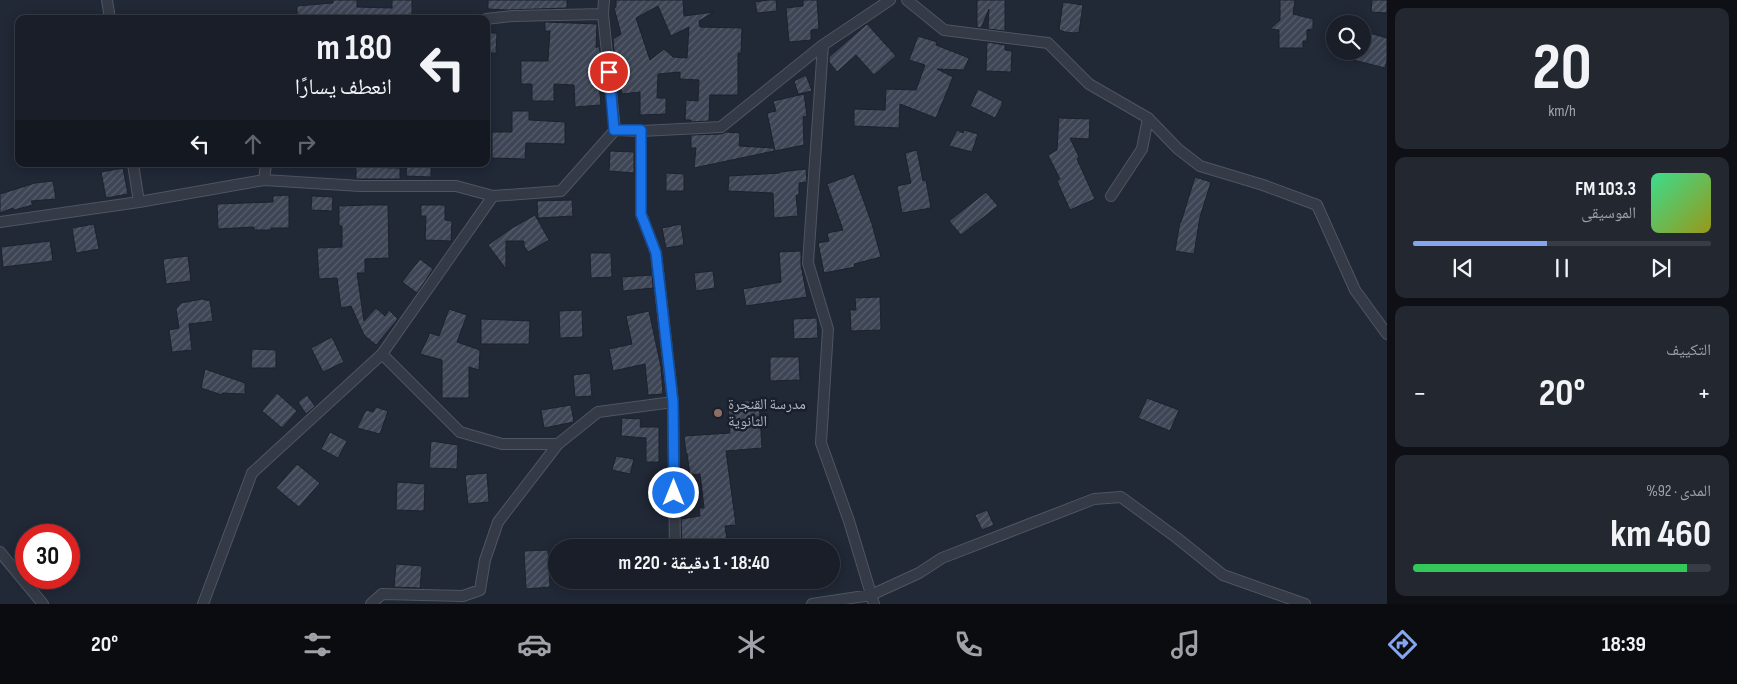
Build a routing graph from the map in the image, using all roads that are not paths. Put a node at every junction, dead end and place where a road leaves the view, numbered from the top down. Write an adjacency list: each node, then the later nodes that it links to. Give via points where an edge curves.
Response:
1 (107, 0): 6 (street)
2 (604, 0): 5 (street)
3 (890, 0): 8 (street)
4 (907, 0): 9 (street, via 944,30 1048,43 1089,84)
5 (603, 14): 7 (street); 10 (street)
6 (109, 15)
7 (490, 19)
8 (823, 46): 11 (street, via 721,127); 25 (street, via 808,263 828,329 821,443)
9 (1148, 118): 16 (street, via 1142,149); 19 (street, via 1200,166 1317,205 1355,290)
10 (614, 130): 11 (street); 15 (street, via 561,191)
11 (641, 130): 21 (street, via 641,214 656,253)
12 (133, 167): 17 (street)
13 (266, 167): 14 (street)
14 (264, 180): 15 (street, via 360,186 456,186); 17 (street)
15 (493, 196): 20 (street)
16 (1111, 196)
17 (139, 202): 18 (street)
18 (0, 222)
19 (1387, 334)
20 (382, 354): 22 (street, via 460,432 502,444); 27 (street, via 252,473)
21 (673, 402): 22 (street, via 598,412); 23 (street)
22 (558, 444): 28 (street, via 498,522 480,590 463,596 382,594)
23 (674, 539)
24 (0, 552): 26 (street)
25 (873, 600): 29 (street); 30 (street, via 951,554 1094,499 1121,497 1223,575)
26 (43, 604)
27 (204, 604)
28 (371, 604)
29 (812, 604)
30 (1305, 604)

